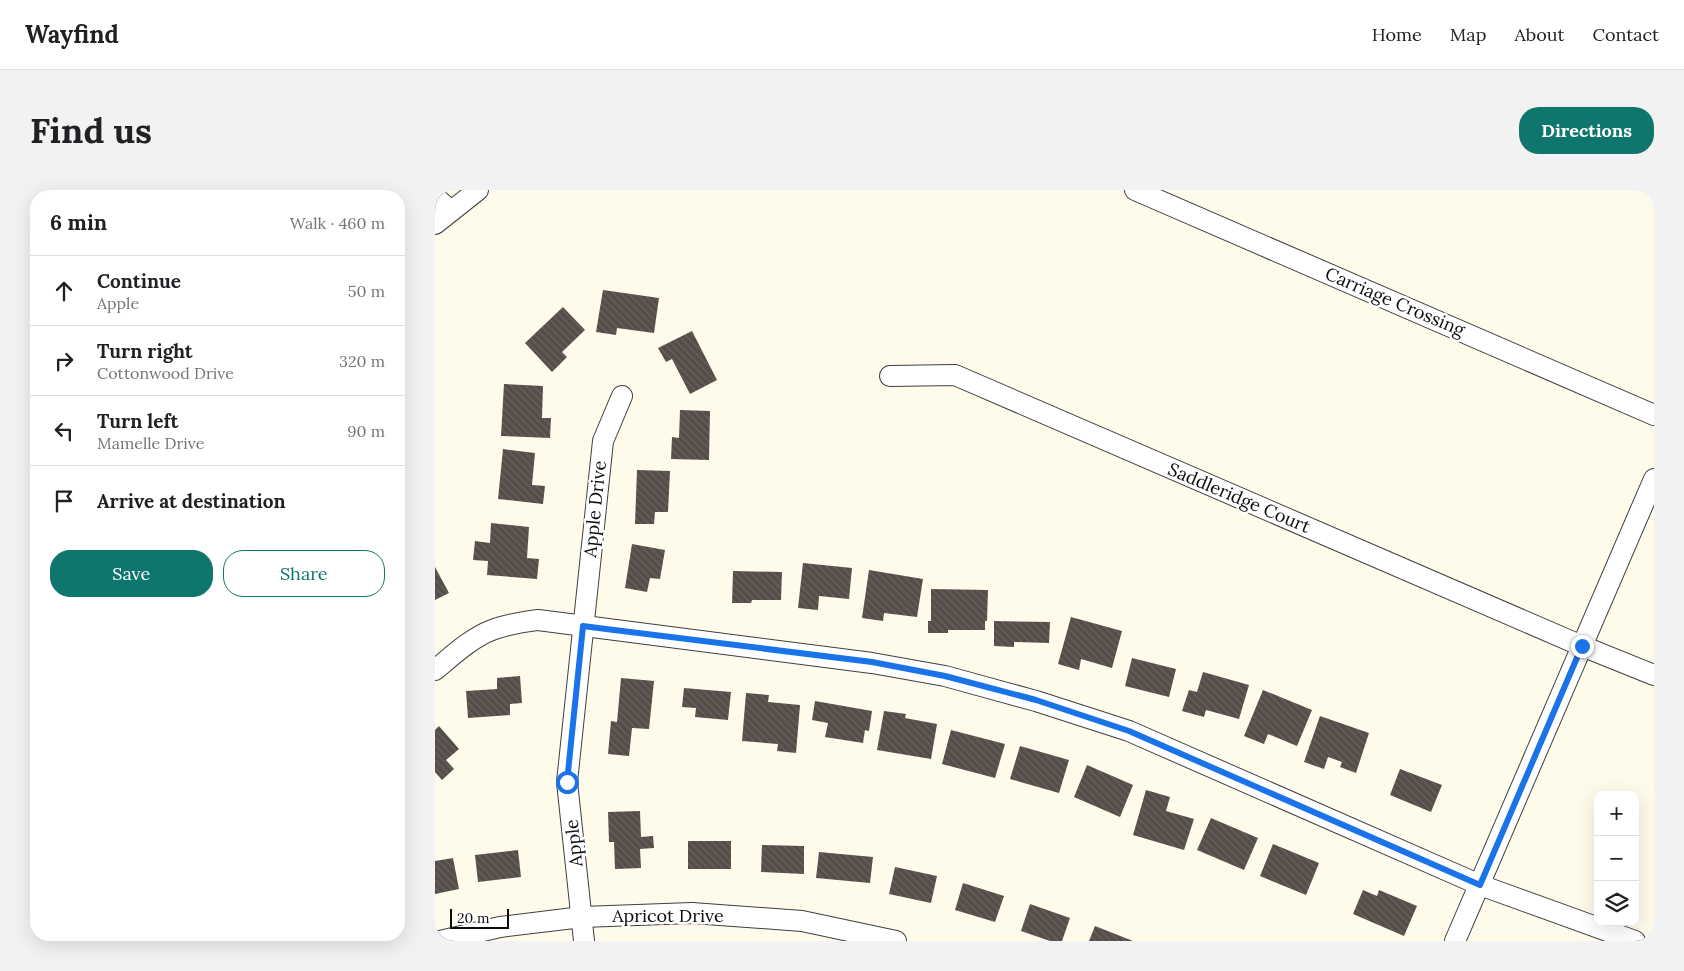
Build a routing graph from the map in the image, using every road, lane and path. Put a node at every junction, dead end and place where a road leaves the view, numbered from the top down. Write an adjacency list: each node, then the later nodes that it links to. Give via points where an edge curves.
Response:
1 (478, 190): 4 (street)
2 (1135, 190): 8 (street, Carriage Crossing)
3 (435, 197): 4 (street)
4 (451, 211): 5 (street)
5 (435, 224)
6 (890, 376): 11 (street, Saddleridge Court, via 955,375)
7 (622, 396): 10 (street, Apple Drive, via 603,441)
8 (1654, 415)
9 (1654, 479): 11 (street)
10 (583, 626): 12 (street, via 538,620 491,630); 14 (street, via 872,662 945,676 1036,700 1129,731); 15 (street, Apple, via 567,782)
11 (1582, 646): 13 (street, Saddleridge Court); 14 (street)
12 (435, 670)
13 (1654, 675)
14 (1480, 885): 19 (street); 20 (street)
15 (582, 916): 16 (street, Apricot Drive, via 500,927); 17 (street, Apple); 18 (street, Apricot Drive, via 692,913 802,921)
16 (440, 941)
17 (584, 941)
18 (895, 941)
19 (1455, 941)
20 (1635, 941)

